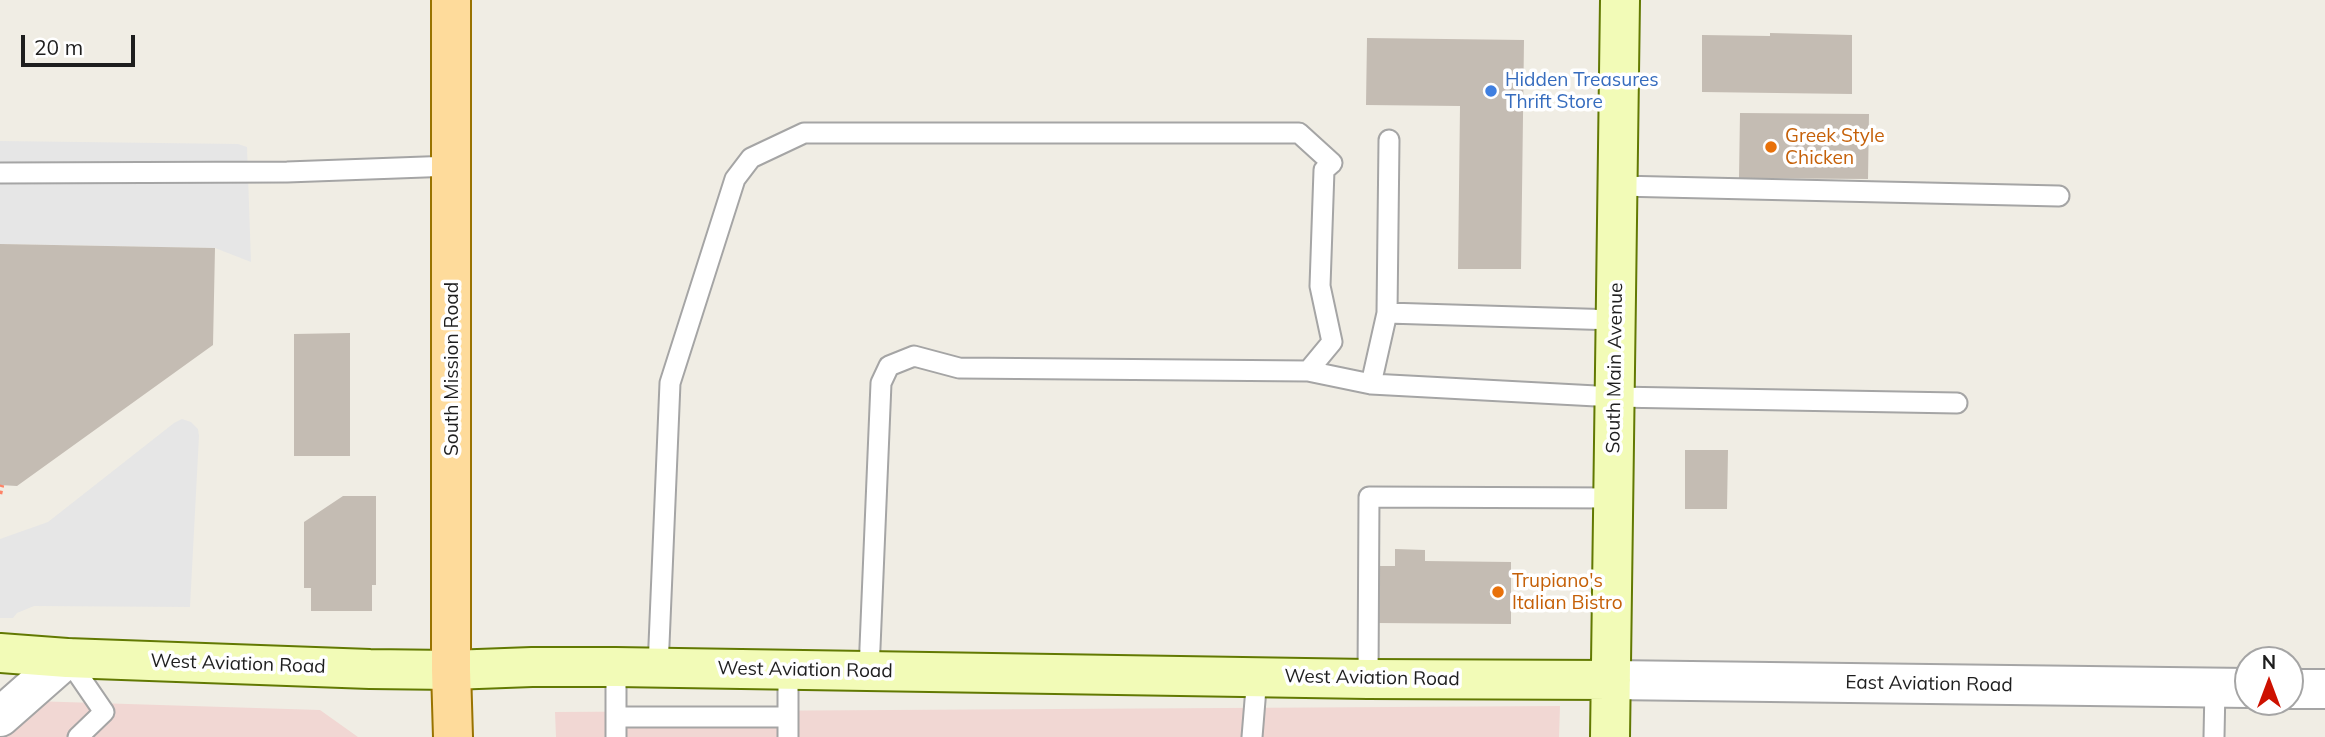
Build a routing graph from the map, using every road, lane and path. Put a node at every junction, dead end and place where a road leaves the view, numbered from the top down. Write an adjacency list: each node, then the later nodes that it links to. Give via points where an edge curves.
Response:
1 (451, 0): 4 (main road, South Mission Road)
2 (1620, 0): 6 (street, South Main Avenue)
3 (1389, 141): 8 (lane)
4 (452, 166): 5 (lane); 22 (main road, South Mission Road)
5 (0, 173)
6 (1618, 186): 7 (lane); 9 (street, South Main Avenue)
7 (2059, 196)
8 (1387, 313): 9 (lane); 11 (lane)
9 (1616, 320): 12 (street, South Main Avenue)
10 (1308, 371): 11 (lane); 20 (lane, via 1332,342 1320,286 1324,170 1332,163 1299,134 804,134 751,158 735,179 670,383); 23 (lane, via 959,368 914,356 890,366 881,383)
11 (1371, 384): 12 (lane)
12 (1615, 397): 13 (lane); 16 (street, South Main Avenue)
13 (1958, 403)
14 (2, 485): 15 (path)
15 (0, 494)
16 (1614, 498): 25 (lane, via 1369,497); 26 (street, South Main Avenue)
17 (0, 653): 18 (street, West Aviation Road)
18 (67, 658): 22 (street, West Aviation Road); 30 (street); 33 (lane, via 104,712)
19 (616, 667): 20 (street, West Aviation Road); 22 (street, West Aviation Road); 31 (lane)
20 (658, 668): 21 (street, West Aviation Road)
21 (788, 669): 23 (street, West Aviation Road); 32 (lane)
22 (451, 670): 34 (main road, South Mission Road)
23 (869, 671): 24 (street, West Aviation Road)
24 (1257, 676): 25 (street, West Aviation Road); 35 (lane)
25 (1368, 679): 26 (street, West Aviation Road)
26 (1611, 680): 27 (street, East Aviation Road); 36 (street, South Main Avenue)
27 (2231, 688): 37 (lane)
28 (2304, 689): 29 (street)
29 (2325, 689)
30 (0, 717)
31 (616, 727): 32 (lane)
32 (788, 727)
33 (78, 737)
34 (453, 737)
35 (1252, 737)
36 (1610, 737)
37 (2214, 737)

